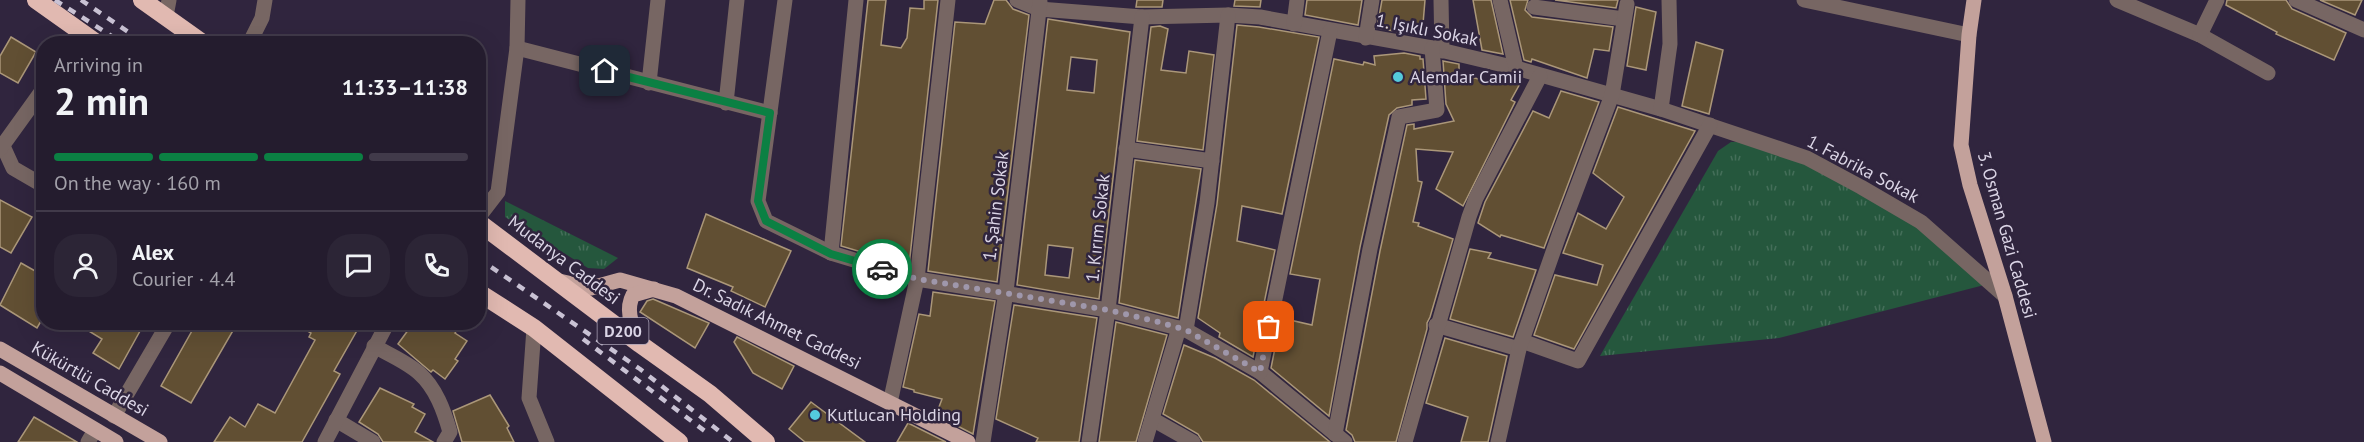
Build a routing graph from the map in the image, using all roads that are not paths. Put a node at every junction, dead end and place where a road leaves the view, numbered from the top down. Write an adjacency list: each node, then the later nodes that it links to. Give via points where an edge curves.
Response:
1 (36, 0): 33 (highway)
2 (142, 0): 24 (highway)
3 (265, 0): 35 (street)
4 (518, 0): 37 (street)
5 (658, 0): 42 (street)
6 (737, 0): 45 (street)
7 (785, 0): 47 (street)
8 (856, 0): 55 (street)
9 (948, 0): 56 (street)
10 (1017, 0): 22 (street, 1. Işıklı Sokak)
11 (1221, 0): 26 (street)
12 (1297, 0): 28 (street)
13 (1372, 0): 36 (street)
14 (1441, 0): 38 (street)
15 (1500, 0): 39 (street)
16 (1669, 0): 46 (street, via 1670,44)
17 (1804, 0): 31 (street)
18 (1974, 0): 31 (main road, 3. Osman Gazi Caddesi)
19 (2217, 0): 32 (street)
20 (2296, 0): 29 (street)
21 (2124, 1): 32 (street)
22 (1040, 5): 25 (street, 1. Işıklı Sokak); 59 (street, 1. Şahin Sokak)
23 (1534, 7): 43 (street, via 1625,11)
24 (168, 8): 34 (highway)
25 (1127, 8): 27 (street, 1. Işıklı Sokak)
26 (1223, 15): 27 (street, 1. Işıklı Sokak); 28 (street, 1. Işıklı Sokak); 51 (street)
27 (1142, 17): 50 (street, 1. Kırım Sokak)
28 (1294, 24): 30 (street, 1. Işıklı Sokak)
29 (2364, 30)
30 (1329, 31): 36 (street, 1. Işıklı Sokak); 72 (street)
31 (1969, 35): 60 (main road, 3. Osman Gazi Caddesi, via 1961,145)
32 (2200, 35): 40 (street)
33 (87, 36)
34 (196, 36)
35 (253, 36)
36 (1366, 38): 38 (street, 1. Işıklı Sokak)
37 (517, 48): 42 (street); 53 (street, via 498,192)
38 (1437, 50): 39 (street, 1. Işıklı Sokak); 79 (street, via 1437,110 1399,117 1370,249)
39 (1516, 68): 41 (street, 1. Işıklı Sokak)
40 (2268, 73)
41 (1540, 76): 43 (street, 1. Işıklı Sokak); 63 (street, via 1476,198)
42 (649, 83): 45 (street)
43 (1612, 95): 46 (street, 1. Fabrika Sokak); 69 (street)
44 (36, 99): 49 (street)
45 (726, 103): 47 (street)
46 (1661, 109): 48 (street, 1. Fabrika Sokak)
47 (770, 113): 55 (street, via 758,201 766,221)
48 (1710, 124): 60 (street, 1. Fabrika Sokak, via 1807,158 1861,187 1921,222); 69 (street, via 1578,361)
49 (1, 148): 52 (street, via 13,168)
50 (1126, 149): 51 (street); 62 (street, 1. Kırım Sokak)
51 (1212, 161): 65 (street)
52 (36, 181)
53 (486, 209)
54 (486, 226): 57 (highway, Mudanya Caddesi / D200)
55 (831, 254): 56 (street)
56 (918, 279): 59 (street); 74 (street)
57 (559, 281): 58 (main road, Dr. Sadık Ahmet Caddesi, via 591,288 620,280); 68 (highway, Mudanya Caddesi / D200)
58 (657, 289): 68 (main road, via 633,295 629,303 629,315); 74 (main road, Dr. Sadık Ahmet Caddesi)
59 (1006, 292): 62 (street); 89 (street, 1. Şahin Sokak)
60 (2005, 296): 95 (main road, 3. Osman Gazi Caddesi)
61 (486, 297): 64 (highway, D200)
62 (1108, 310): 65 (street); 90 (street, 1. Kırım Sokak)
63 (1436, 326): 69 (street); 93 (street)
64 (534, 328): 85 (street, via 529,398); 86 (highway, D200)
65 (1182, 329): 72 (street); 76 (street)
66 (164, 330): 75 (street)
67 (383, 330): 70 (street)
68 (640, 344): 87 (highway, Mudanya Caddesi / D200, via 710,394)
69 (1521, 345): 94 (street)
70 (374, 346): 77 (street); 84 (street, via 419,373 434,393 450,432)
71 (0, 349): 75 (main road, Kükürtlü Caddesi)
72 (1260, 372): 79 (street)
73 (0, 373): 78 (main road)
74 (890, 403): 88 (main road, Dr. Sadık Ahmet Caddesi)
75 (114, 416): 81 (main road, Kükürtlü Caddesi)
76 (1152, 418): 91 (street); 92 (street)
77 (336, 420): 82 (street); 83 (street)
78 (91, 436): 80 (main road)
79 (1340, 438)
80 (116, 442)
81 (160, 442)
82 (325, 442)
83 (373, 442)
84 (444, 442)
85 (548, 442)
86 (679, 442)
87 (766, 442)
88 (968, 442)
89 (982, 442)
90 (1089, 442)
91 (1145, 442)
92 (1193, 442)
93 (1405, 442)
94 (1498, 442)
95 (2044, 442)

